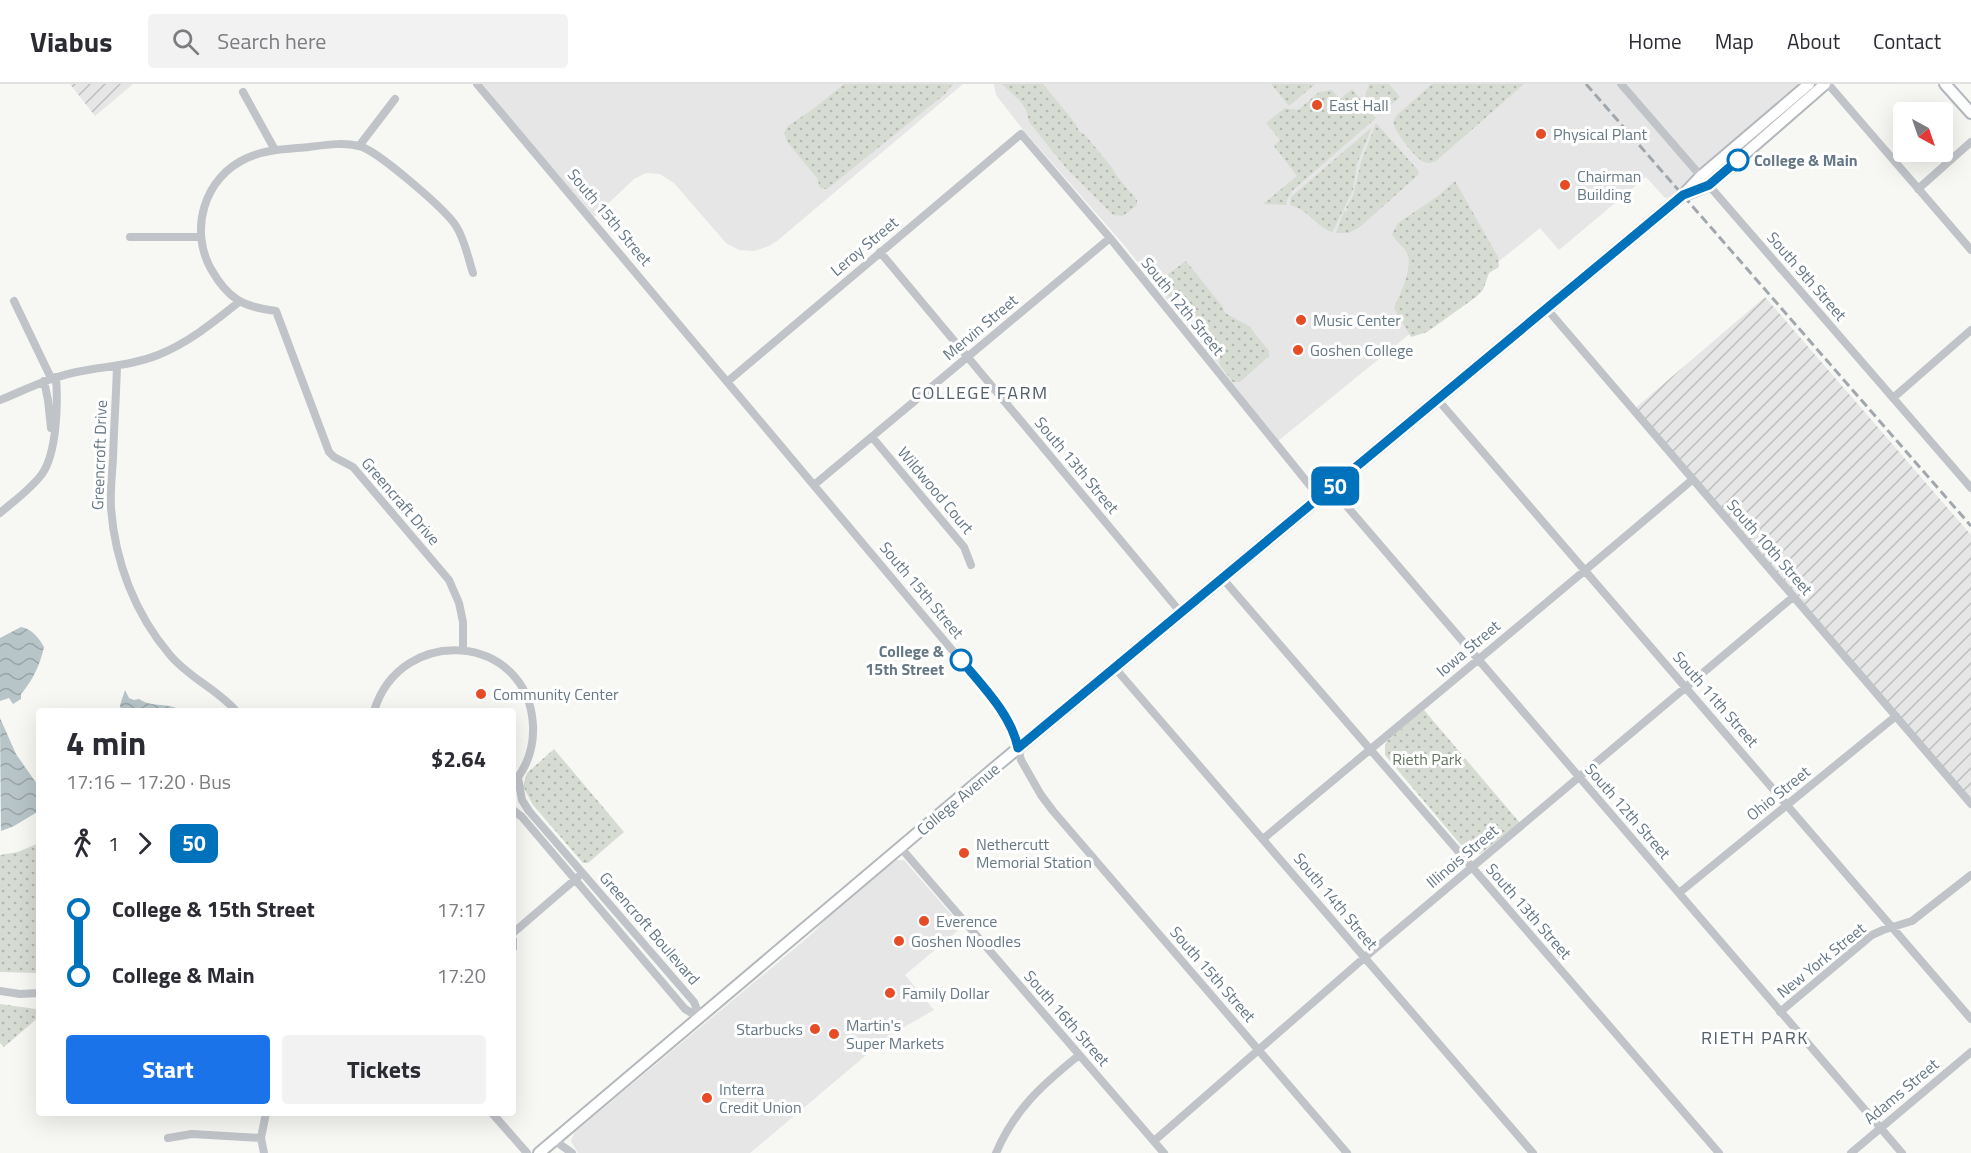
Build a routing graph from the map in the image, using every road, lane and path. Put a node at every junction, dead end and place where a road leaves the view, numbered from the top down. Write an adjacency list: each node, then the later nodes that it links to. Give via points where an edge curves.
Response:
1 (477, 84): 30 (street, South 15th Street)
2 (1621, 84): 13 (street, South 9th Street)
3 (1809, 84): 13 (main road, College Avenue)
4 (1826, 84): 14 (main road, College Avenue); 15 (street)
5 (1946, 84): 8 (main road)
6 (243, 92): 12 (street)
7 (395, 99): 11 (street)
8 (1971, 113)
9 (1021, 135): 19 (street, South 12th Street); 21 (street, Leroy Street)
10 (1971, 142): 15 (street)
11 (360, 146): 12 (street); 22 (street, via 445,212 456,226)
12 (275, 150): 18 (street, via 246,158 219,179 206,202)
13 (1701, 176): 14 (street, South 9th Street); 16 (main road, College Avenue)
14 (1709, 185): 16 (main road, College Avenue); 31 (street, South 9th Street)
15 (1918, 189): 20 (street)
16 (1683, 195): 25 (main road, College Avenue)
17 (130, 237): 18 (street)
18 (200, 237): 24 (street, via 212,271)
19 (1110, 238): 27 (street, Mervin Street); 39 (street, South 12th Street)
20 (1971, 250)
21 (880, 252): 27 (street, South 13th Street); 30 (street, Leroy Street)
22 (473, 273)
23 (14, 301): 29 (street)
24 (238, 302): 28 (street, via 210,325 158,355); 46 (street, Greencraft Drive, via 276,311 329,452 353,466 449,580 463,622)
25 (1547, 309): 33 (main road, College Avenue); 35 (street, South 10th Street)
26 (1971, 330): 31 (street)
27 (968, 356): 34 (street, Mervin Street); 45 (street, South 13th Street)
28 (117, 366): 29 (street); 50 (street, Greencroft Drive, via 111,508 126,579 143,617 168,652 183,669)
29 (51, 379): 32 (street); 40 (street, via 57,412 48,463 41,475)
30 (727, 382): 36 (street, South 15th Street)
31 (1893, 398): 37 (street, South 9th Street)
32 (0, 400)
33 (1438, 400): 38 (main road, College Avenue); 42 (street, South 11th Street)
34 (872, 437): 36 (street, Mervin Street); 41 (street, Wildwood Court, via 964,547)
35 (1692, 480): 42 (street, Iowa Street); 44 (street, South 10th Street)
36 (814, 485): 53 (street, South 15th Street, via 991,697 1014,732)
37 (1971, 488)
38 (1332, 489): 39 (main road, College Avenue); 47 (street, South 12th Street)
39 (1320, 498): 43 (main road, College Avenue)
40 (0, 513)
41 (970, 565)
42 (1585, 572): 47 (street, Iowa Street); 49 (street, South 11th Street)
43 (1223, 579): 45 (main road, College Avenue); 54 (street, South 13th Street)
44 (1793, 597): 49 (street, Illinois Street); 52 (street, South 10th Street)
45 (1182, 614): 48 (main road, College Avenue)
46 (463, 650): 51 (street, Greencroft Boulevard, via 429,653 406,664 388,682); 56 (street, Greencroft Boulevard, via 495,661 512,675 525,695 533,717 533,739 528,759)
47 (1478, 659): 54 (street, Iowa Street); 55 (street, South 12th Street)
48 (1115, 668): 53 (main road, College Avenue); 61 (street, South 14th Street)
49 (1686, 688): 55 (street, Illinois Street); 59 (street, South 11th Street)
50 (233, 708)
51 (375, 708)
52 (1896, 716): 58 (street, South 10th Street); 59 (street, Ohio Street)
53 (1018, 748): 62 (main road, College Avenue); 76 (street, South 15th Street, via 1030,777 1053,811)
54 (1370, 749): 61 (street, Iowa Street); 63 (street, South 13th Street)
55 (1579, 777): 63 (street, Illinois Street); 67 (street, South 12th Street)
56 (516, 779)
57 (516, 783): 64 (street, Greencroft Boulevard, via 526,807)
58 (1971, 804)
59 (1786, 805): 67 (street, Ohio Street); 68 (street, South 11th Street)
60 (516, 812): 66 (street, Greencroft Boulevard)
61 (1263, 839): 70 (street, South 14th Street)
62 (901, 848): 74 (main road, College Avenue); 78 (street, South 16th Street)
63 (1471, 867): 70 (street, Illinois Street); 95 (street, South 13th Street)
64 (582, 873): 66 (street); 74 (street, Greencroft Boulevard, via 694,1002)
65 (1971, 876): 68 (street, New York Street, via 1922,915)
66 (575, 879): 69 (street); 74 (street, Greencroft Boulevard, via 685,1009)
67 (1679, 893): 73 (street, South 12th Street)
68 (1893, 927): 73 (street, New York Street, via 1872,936); 75 (street, South 11th Street)
69 (516, 930)
70 (1364, 958): 76 (street, Illinois Street); 94 (street, South 14th Street)
71 (0, 991): 72 (street)
72 (36, 993)
73 (1780, 1012): 81 (street, South 12th Street)
74 (700, 1018): 84 (main road, College Avenue)
75 (1971, 1019)
76 (1259, 1050): 85 (street, Illinois Street); 93 (street, South 15th Street)
77 (1971, 1052): 81 (street, Adams Street)
78 (1078, 1056): 85 (street, South 16th Street); 91 (street, via 1030,1098)
79 (265, 1116): 83 (street)
80 (495, 1116): 87 (street)
81 (1881, 1128): 96 (street, Adams Street); 97 (street, South 12th Street)
82 (168, 1138): 83 (street, via 192,1134)
83 (261, 1138): 86 (street)
84 (554, 1140): 88 (main road, College Avenue); 89 (street); 90 (street)
85 (1154, 1141): 92 (street, South 16th Street)
86 (264, 1153)
87 (527, 1153)
88 (539, 1153)
89 (560, 1153)
90 (572, 1153)
91 (996, 1153)
92 (1164, 1153)
93 (1347, 1153)
94 (1533, 1153)
95 (1719, 1153)
96 (1851, 1153)
97 (1902, 1153)

